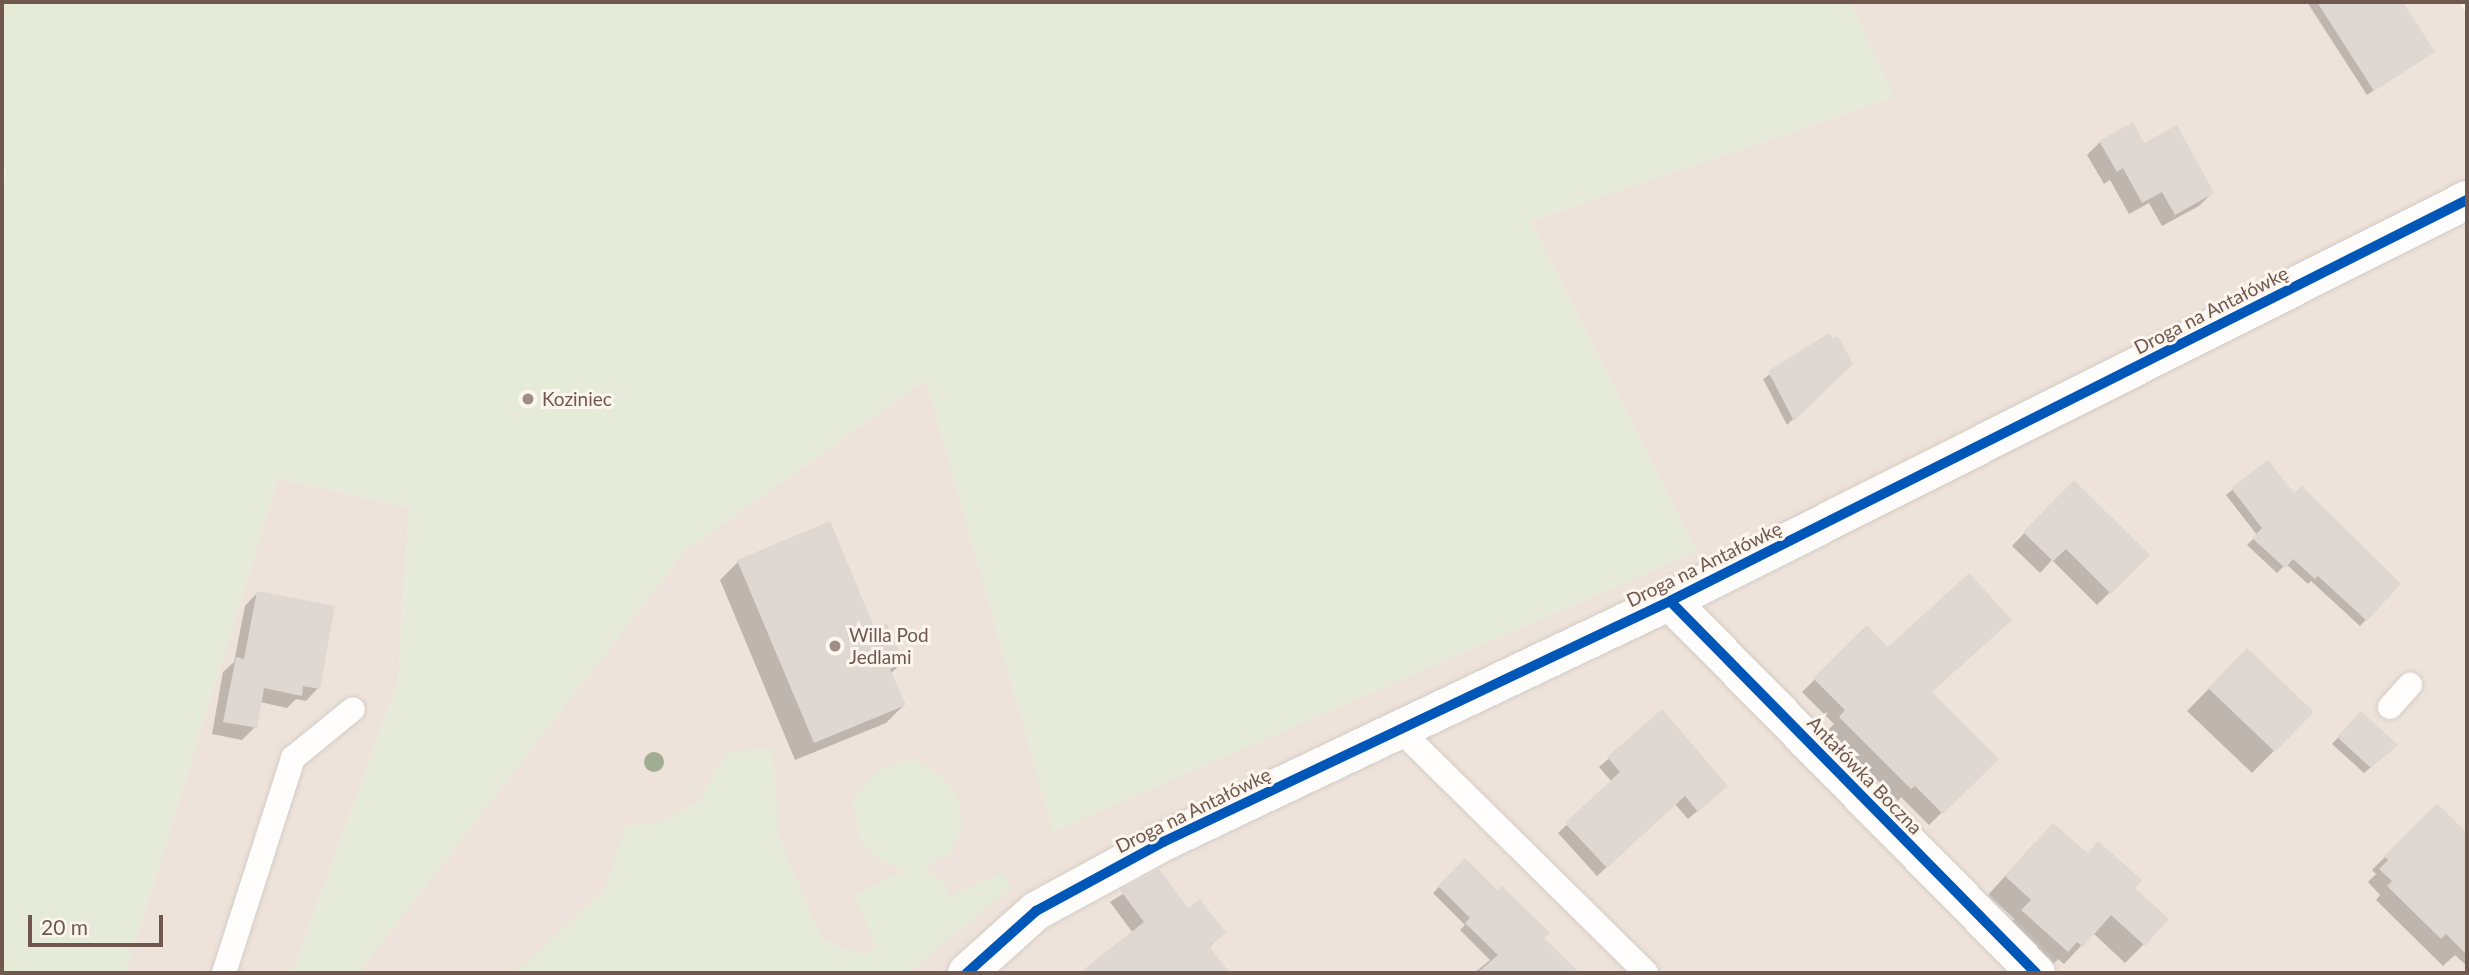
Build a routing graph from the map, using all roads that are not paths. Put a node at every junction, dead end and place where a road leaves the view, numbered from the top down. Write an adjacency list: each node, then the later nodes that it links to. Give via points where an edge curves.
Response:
1 (2467, 200): 2 (street, Droga na Antałówkę)
2 (1670, 601): 6 (street, Droga na Antałówkę); 10 (street, Antałówka Boczna)
3 (2410, 685): 4 (lane)
4 (2390, 707)
5 (353, 709): 7 (lane, via 293,758)
6 (1401, 731): 8 (street, Droga na Antałówkę, via 1163,842 1036,911); 9 (lane)
7 (223, 973)
8 (967, 973)
9 (1646, 973)
10 (2036, 973)

